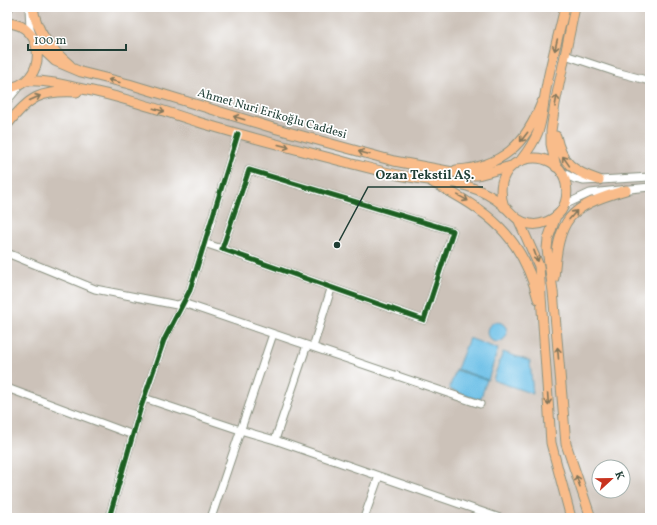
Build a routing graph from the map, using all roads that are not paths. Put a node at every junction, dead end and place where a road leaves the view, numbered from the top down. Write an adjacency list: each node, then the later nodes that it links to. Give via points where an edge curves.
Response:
1 (10, 7): 6 (street)
2 (29, 7): 8 (street, via 30,29)
3 (34, 7): 10 (main road, via 39,28 47,43)
4 (565, 7): 14 (main road, one-way to 14)
5 (575, 7): 9 (main road)
6 (7, 10)
7 (7, 23): 8 (main road, Ahmet Nuri Erikoğlu Caddesi, via 19,26)
8 (34, 40): 10 (main road, Ahmet Nuri Erikoğlu Caddesi, via 55,61); 12 (main road, via 38,52 37,63 33,73)
9 (565, 55): 11 (street); 17 (main road, one-way to 9)
10 (81, 72): 23 (main road, Ahmet Nuri Erikoğlu Caddesi, one-way to 10, via 394,161)
11 (650, 81)
12 (24, 83): 13 (main road); 15 (main road, via 49,82); 16 (street)
13 (7, 88)
14 (546, 89): 20 (main road, via 542,125); 23 (main road, one-way to 23, via 531,127 505,155 484,165)
15 (105, 93): 18 (main road, one-way to 15, via 22,106 35,97 66,91); 19 (main road, one-way to 19)
16 (7, 101)
17 (553, 121): 22 (main road, via 551,144); 26 (main road, one-way to 17, via 581,174 567,163 558,147)
18 (7, 125)
19 (238, 134): 25 (main road, one-way to 25, via 389,173); 33 (street)
20 (521, 160): 21 (main road); 22 (main road, via 542,158)
21 (511, 166): 23 (main road, Ahmet Nuri Erikoğlu Caddesi, via 478,175); 30 (main road, via 501,185)
22 (559, 170): 26 (street, via 580,180); 29 (main road, via 566,180)
23 (445, 171)
24 (650, 177): 26 (street)
25 (429, 180): 30 (main road, via 467,186); 39 (main road, one-way to 39, via 479,208 493,219 517,247 529,271)
26 (599, 180)
27 (650, 188): 28 (street)
28 (626, 190): 29 (street, via 590,193); 37 (main road, one-way to 28, via 557,246 563,228 581,206)
29 (564, 205): 31 (main road)
30 (504, 206): 32 (main road)
31 (556, 215): 32 (main road, via 542,224); 37 (main road, via 547,249)
32 (519, 221): 39 (main road, one-way to 39, via 539,266)
33 (204, 243): 34 (street); 38 (street, via 190,290)
34 (222, 249): 36 (street); 36 (street, via 248,170 454,231 424,320)
35 (7, 253): 38 (street, via 95,289 177,305)
36 (331, 288): 41 (street)
37 (552, 291): 54 (main road, one-way to 37, via 566,444)
38 (183, 303): 40 (street); 43 (street, via 164,340)
39 (542, 317): 53 (main road, one-way to 53, via 551,444)
40 (273, 334): 41 (street); 45 (street)
41 (310, 346): 44 (street); 47 (street)
42 (7, 388): 46 (street)
43 (144, 398): 45 (street); 46 (street)
44 (480, 404)
45 (240, 430): 47 (street); 50 (street)
46 (133, 435): 49 (street)
47 (276, 440): 48 (street)
48 (379, 476): 51 (street); 52 (street)
49 (109, 518)
50 (211, 518)
51 (364, 518)
52 (500, 518)
53 (570, 518)
54 (591, 518)

